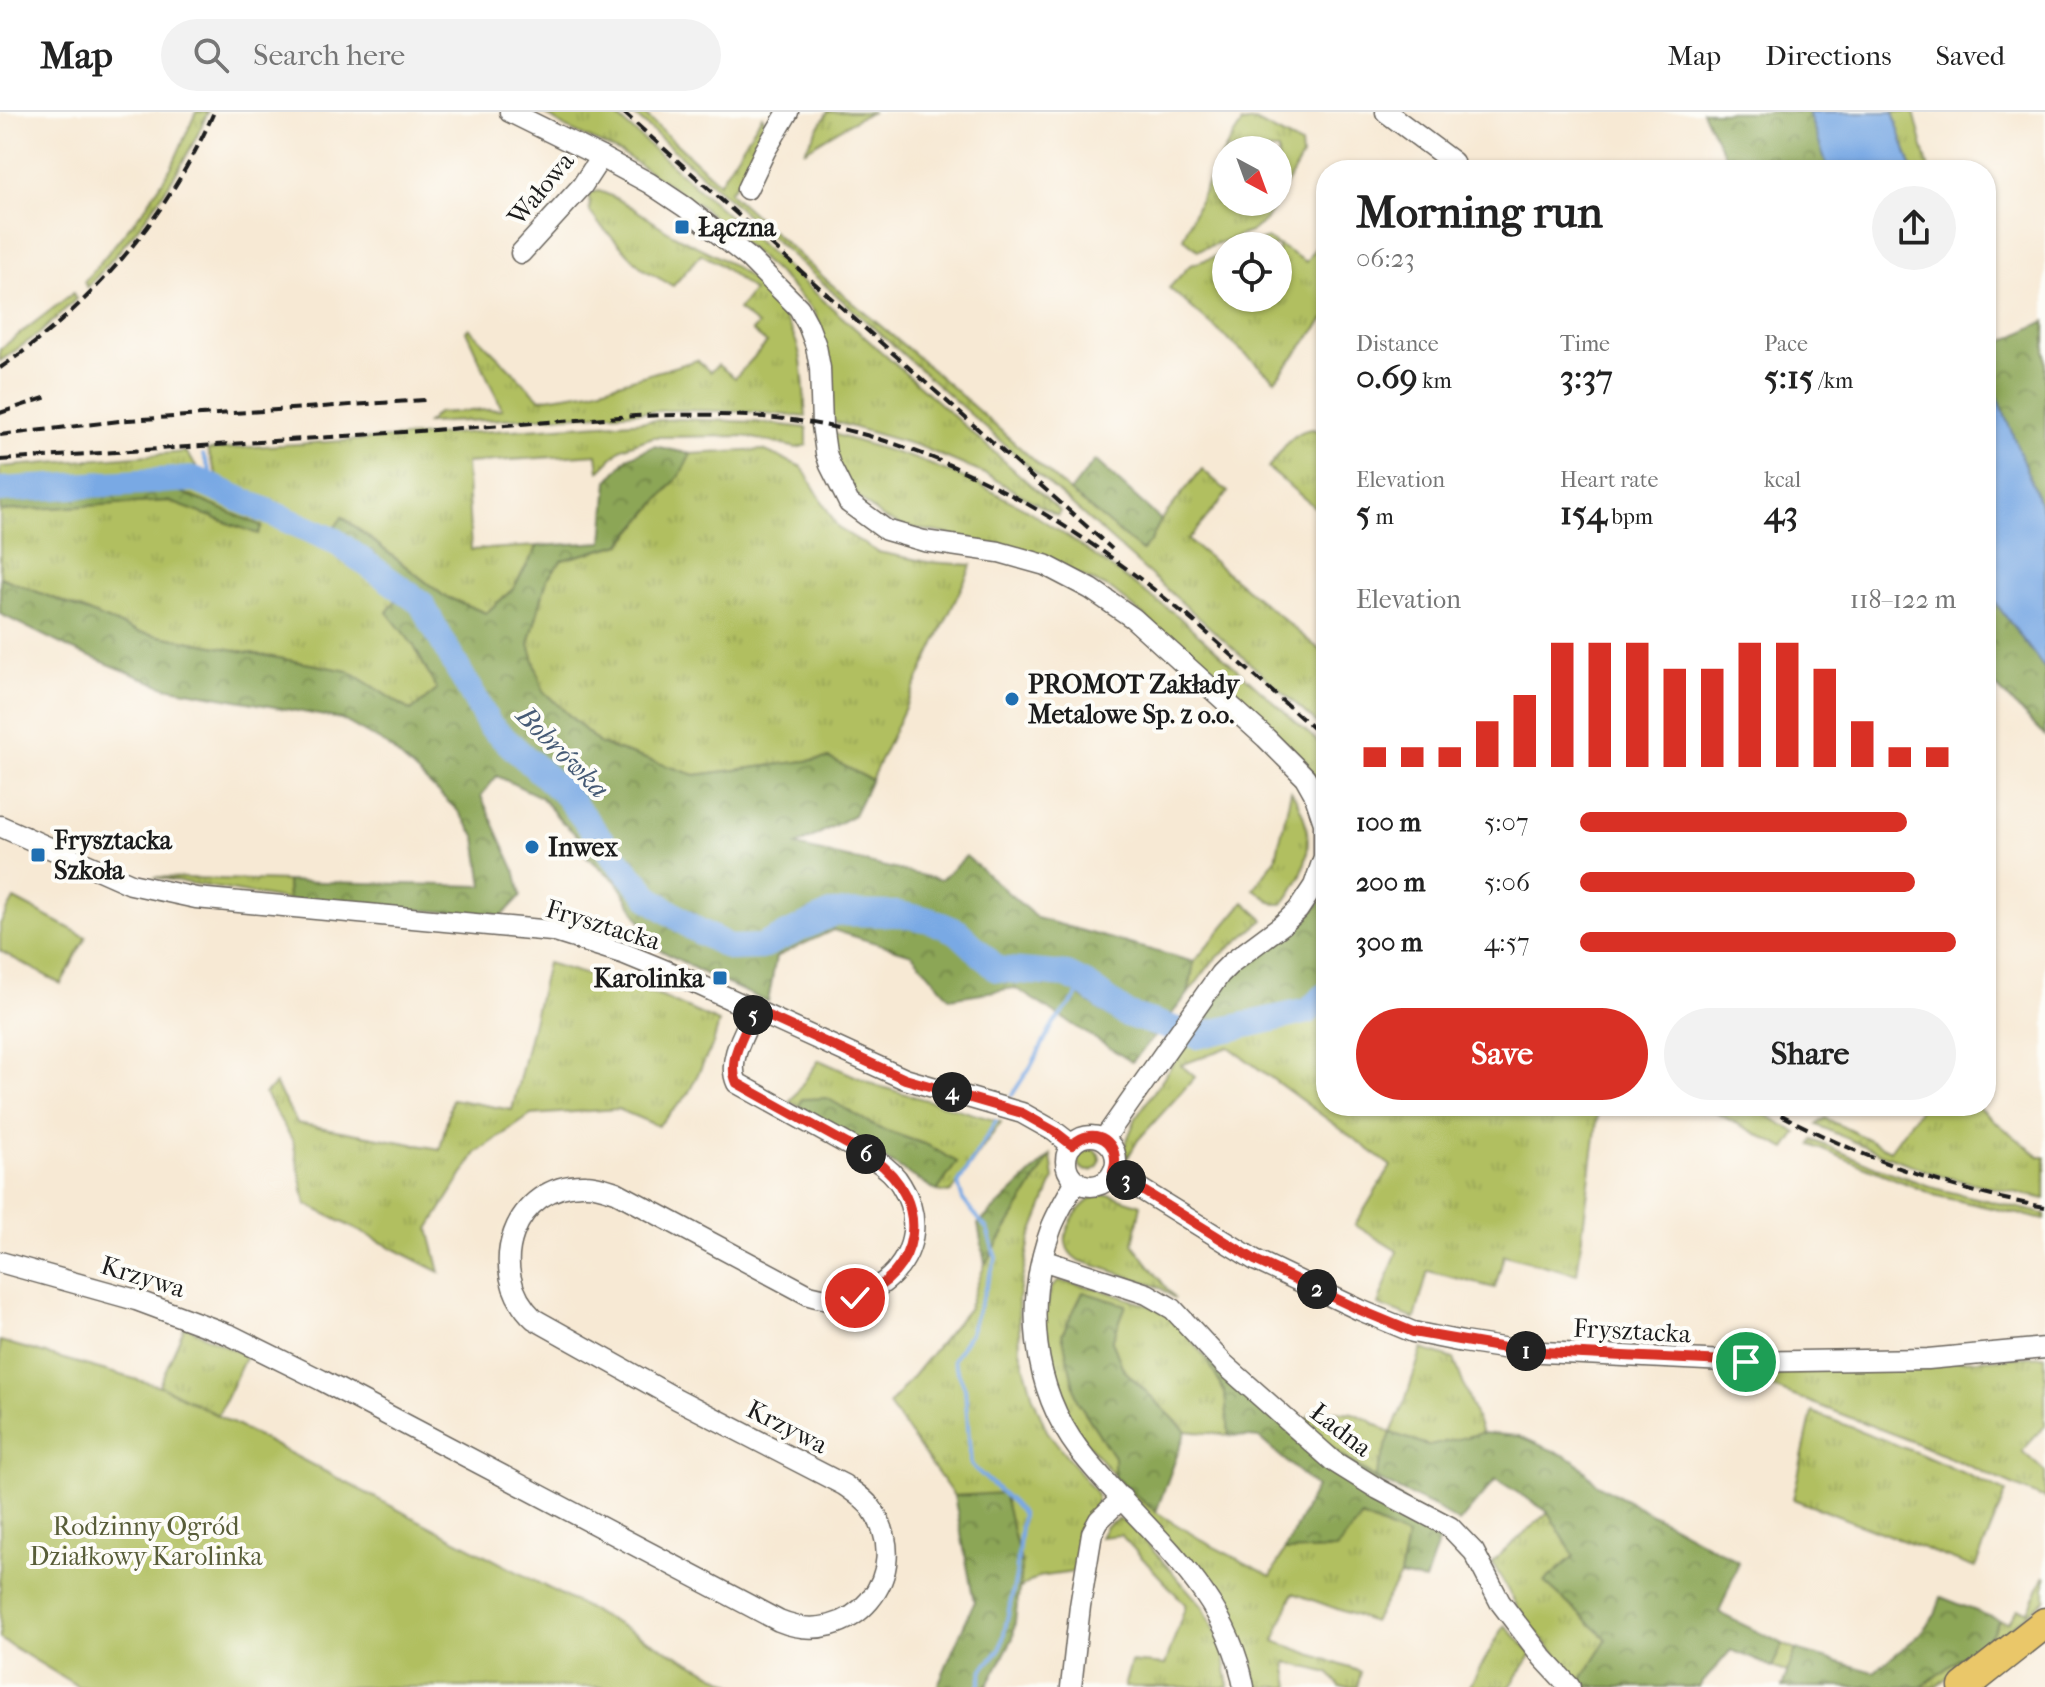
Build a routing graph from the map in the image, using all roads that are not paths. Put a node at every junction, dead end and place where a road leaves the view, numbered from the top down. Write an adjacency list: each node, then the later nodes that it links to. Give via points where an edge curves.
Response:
1 (510, 112): 4 (street)
2 (788, 112): 6 (street)
3 (1386, 112): 5 (street)
4 (601, 157): 7 (street, Wałowa); 8 (street, via 720,233 799,308 820,368 826,453 849,503 886,530 1045,565 1091,589 1133,618 1266,738 1305,777)
5 (1450, 160)
6 (747, 189)
7 (521, 253)
8 (1316, 799)
9 (0, 826): 11 (street, Frysztacka, via 131,884 196,898 552,931 625,954)
10 (1316, 880): 12 (street, via 1298,910 1220,974)
11 (755, 1010): 13 (street, Frysztacka, via 905,1079 1022,1113); 17 (street, Krzywa, via 734,1064 737,1083 874,1159 901,1183 912,1222 908,1251 893,1275 855,1298 819,1298 616,1192 584,1185 551,1192 531,1207 513,1235 508,1269 514,1292 534,1319 866,1501 883,1533 885,1568 869,1601 837,1625 802,1628 779,1621 230,1335 136,1300)
12 (1104, 1139): 13 (street, via 1090,1135); 14 (street, via 1114,1151)
13 (1072, 1145): 15 (street, via 1066,1160)
14 (1113, 1172): 15 (street, via 1093,1186); 18 (street, Frysztacka, via 1268,1266 1413,1332 1463,1342 1522,1351 1746,1362 1928,1359)
15 (1076, 1181): 16 (street)
16 (1042, 1260): 19 (street, via 1035,1334 1049,1391 1078,1449); 23 (street, Ładna, via 1147,1294 1173,1309 1224,1364 1333,1461 1450,1527 1474,1552 1500,1602)
17 (0, 1262)
18 (2045, 1348)
19 (1122, 1498): 21 (street, via 1092,1533); 22 (street, via 1213,1606 1233,1644)
20 (2045, 1623): 24 (highway)
21 (1071, 1687)
22 (1244, 1687)
23 (1570, 1687)
24 (1964, 1687)

